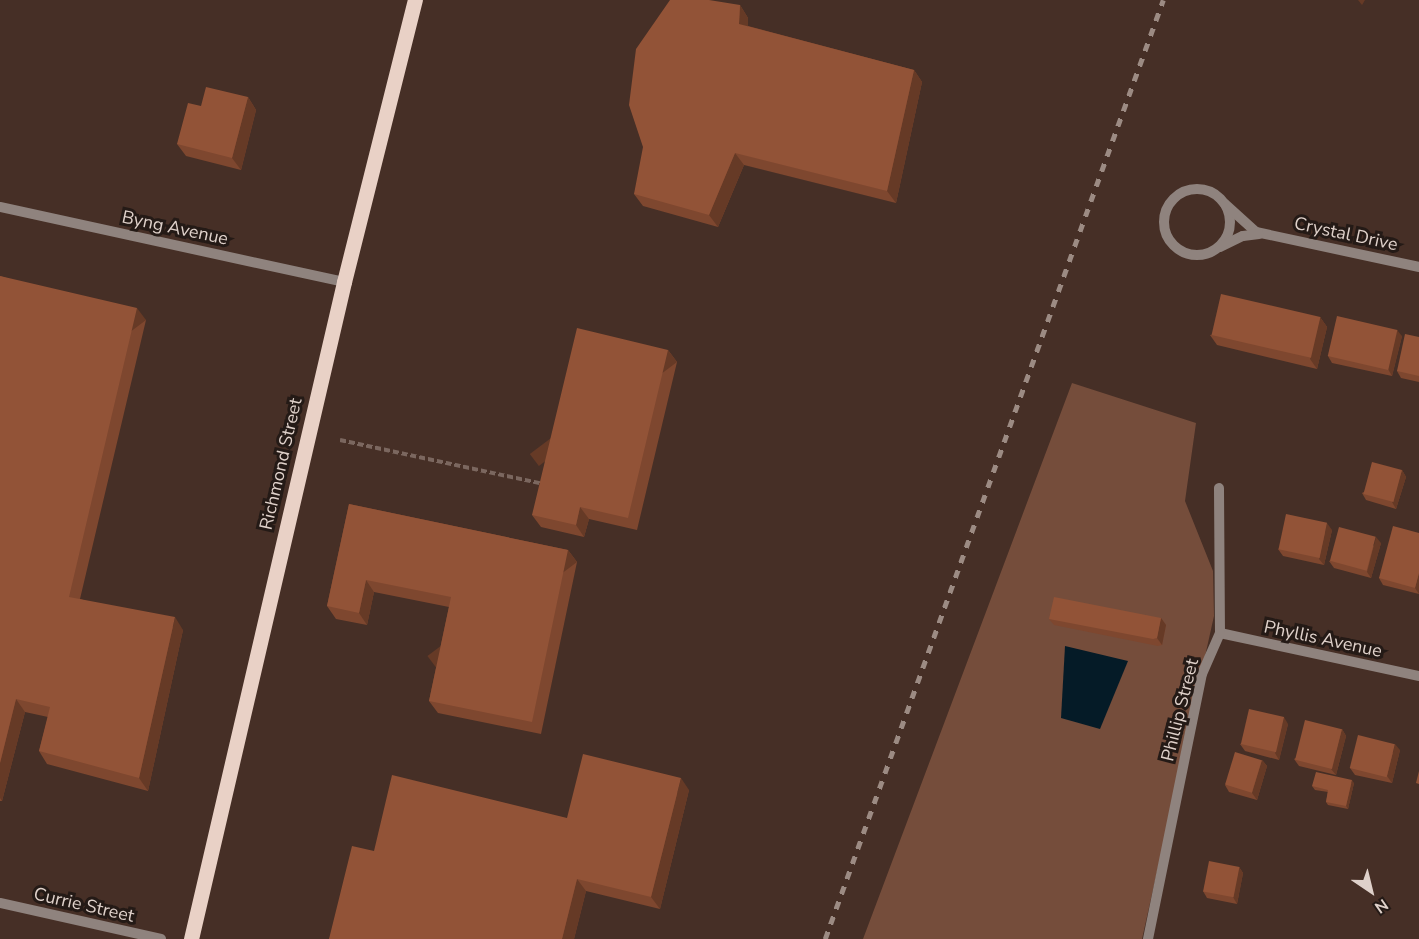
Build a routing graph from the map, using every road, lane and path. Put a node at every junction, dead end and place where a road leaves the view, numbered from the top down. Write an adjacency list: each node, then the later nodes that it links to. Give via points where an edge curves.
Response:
1 (415, 0): 7 (main road, Richmond Street)
2 (1225, 204): 4 (street, Crystal Drive, via 1249,228); 5 (street, via 1229,229); 5 (street, Crystal Drive, via 1212,192 1187,190 1172,199 1164,214 1165,231 1174,246 1198,255)
3 (0, 207): 7 (street, Byng Avenue)
4 (1265, 233): 5 (street, Crystal Drive, via 1243,236); 6 (street, Crystal Drive)
5 (1215, 250)
6 (1419, 267)
7 (344, 282): 15 (main road, Richmond Street)
8 (339, 440): 9 (path)
9 (544, 484)
10 (1219, 488): 11 (street, Phillip Street)
11 (1220, 633): 12 (street, Phyllis Avenue); 16 (street, Phillip Street, via 1202,674)
12 (1419, 676)
13 (0, 903): 14 (street, Currie Street)
14 (161, 939)
15 (191, 939)
16 (1148, 939)

